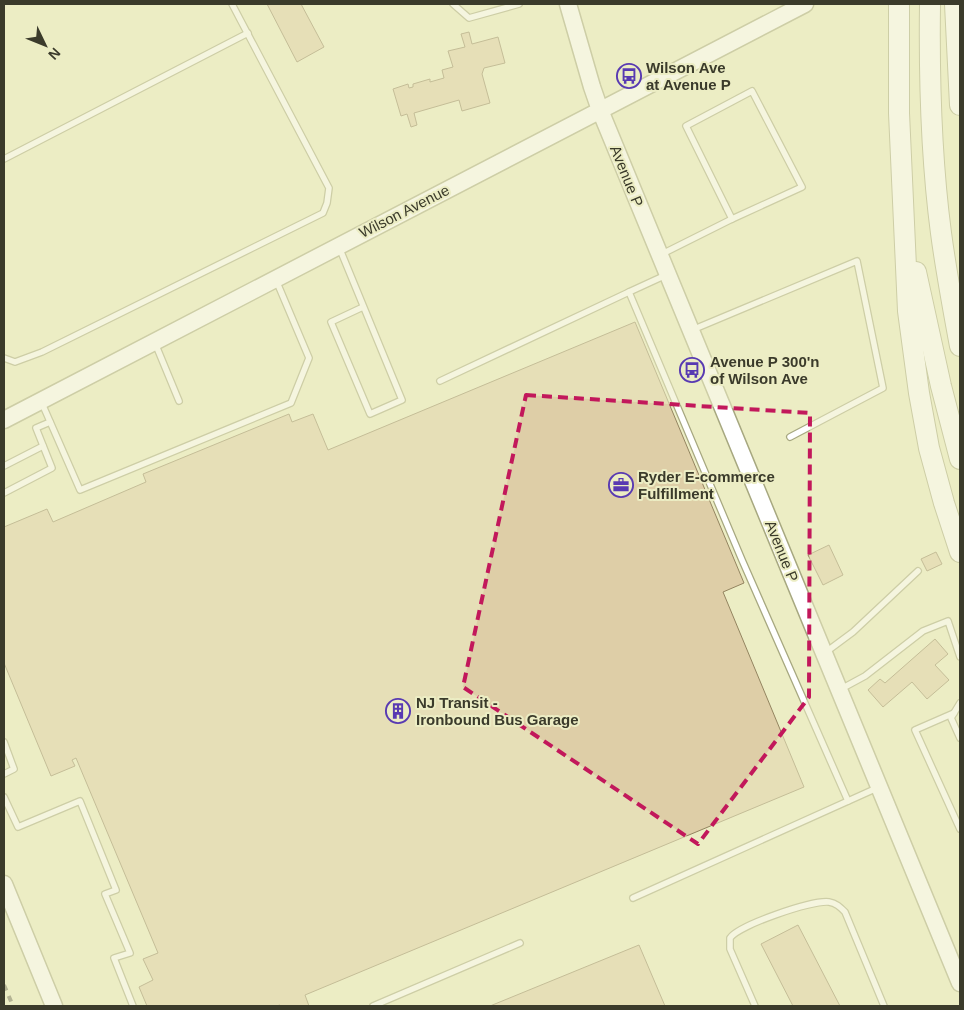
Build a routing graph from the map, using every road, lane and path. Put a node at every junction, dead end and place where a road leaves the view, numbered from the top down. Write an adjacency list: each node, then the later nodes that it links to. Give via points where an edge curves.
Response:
1 (232, 4): 9 (lane)
2 (453, 4): 3 (lane, via 470,18)
3 (518, 4)
4 (568, 4): 11 (street, Avenue P)
5 (805, 4): 11 (street, Wilson Avenue)
6 (899, 4): 14 (highway, via 899,113)
7 (930, 4): 23 (highway, via 935,176 945,262)
8 (955, 4): 10 (highway)
9 (248, 33): 12 (lane); 24 (lane, via 329,188 323,214 42,352 14,362)
10 (960, 105)
11 (600, 110): 15 (street, Wilson Avenue); 16 (street, Avenue P)
12 (4, 159)
13 (732, 219): 13 (lane, via 802,187 752,91 686,126); 16 (lane)
14 (905, 229): 32 (highway); 35 (highway, via 908,311 929,448)
15 (338, 245): 18 (street, Wilson Avenue); 20 (lane)
16 (660, 256): 17 (street, Avenue P)
17 (668, 275): 19 (lane); 21 (street, Avenue P)
18 (275, 278): 22 (street, Wilson Avenue); 29 (lane, via 310,358 291,403 80,490)
19 (629, 292): 25 (lane); 47 (lane)
20 (363, 307): 20 (lane, via 402,400 370,414 331,322)
21 (690, 331): 30 (lane, via 857,261 883,388); 37 (street, Avenue P)
22 (155, 341): 26 (street, Wilson Avenue); 27 (lane)
23 (960, 346)
24 (4, 358)
25 (440, 381)
26 (40, 401): 28 (street, Wilson Avenue); 29 (lane)
27 (179, 401)
28 (4, 420)
29 (50, 422): 31 (lane, via 36,428)
30 (790, 437)
31 (43, 446): 33 (lane); 34 (lane, via 52,468)
32 (960, 459)
33 (4, 466)
34 (4, 493)
35 (960, 552)
36 (918, 571): 37 (lane, via 853,632)
37 (824, 653): 39 (street, Avenue P)
38 (960, 657): 39 (lane, via 948,621 923,631 865,676)
39 (839, 690): 45 (street, Avenue P)
40 (960, 703): 41 (lane)
41 (954, 712): 42 (lane, via 951,718); 48 (lane, via 915,730)
42 (960, 738)
43 (4, 742): 44 (lane, via 14,769)
44 (4, 774)
45 (879, 787): 47 (lane); 52 (street, Avenue P)
46 (4, 797): 54 (lane, via 18,827 80,802 116,890 105,894 130,953 114,958)
47 (848, 801): 50 (lane)
48 (960, 829)
49 (4, 884): 53 (street)
50 (633, 898)
51 (520, 943): 55 (lane)
52 (960, 983)
53 (54, 1006)
54 (133, 1006)
55 (373, 1006)
56 (754, 1006): 57 (lane, via 730,949 730,938 739,930 800,906 827,902 836,904 845,912)
57 (884, 1006)

